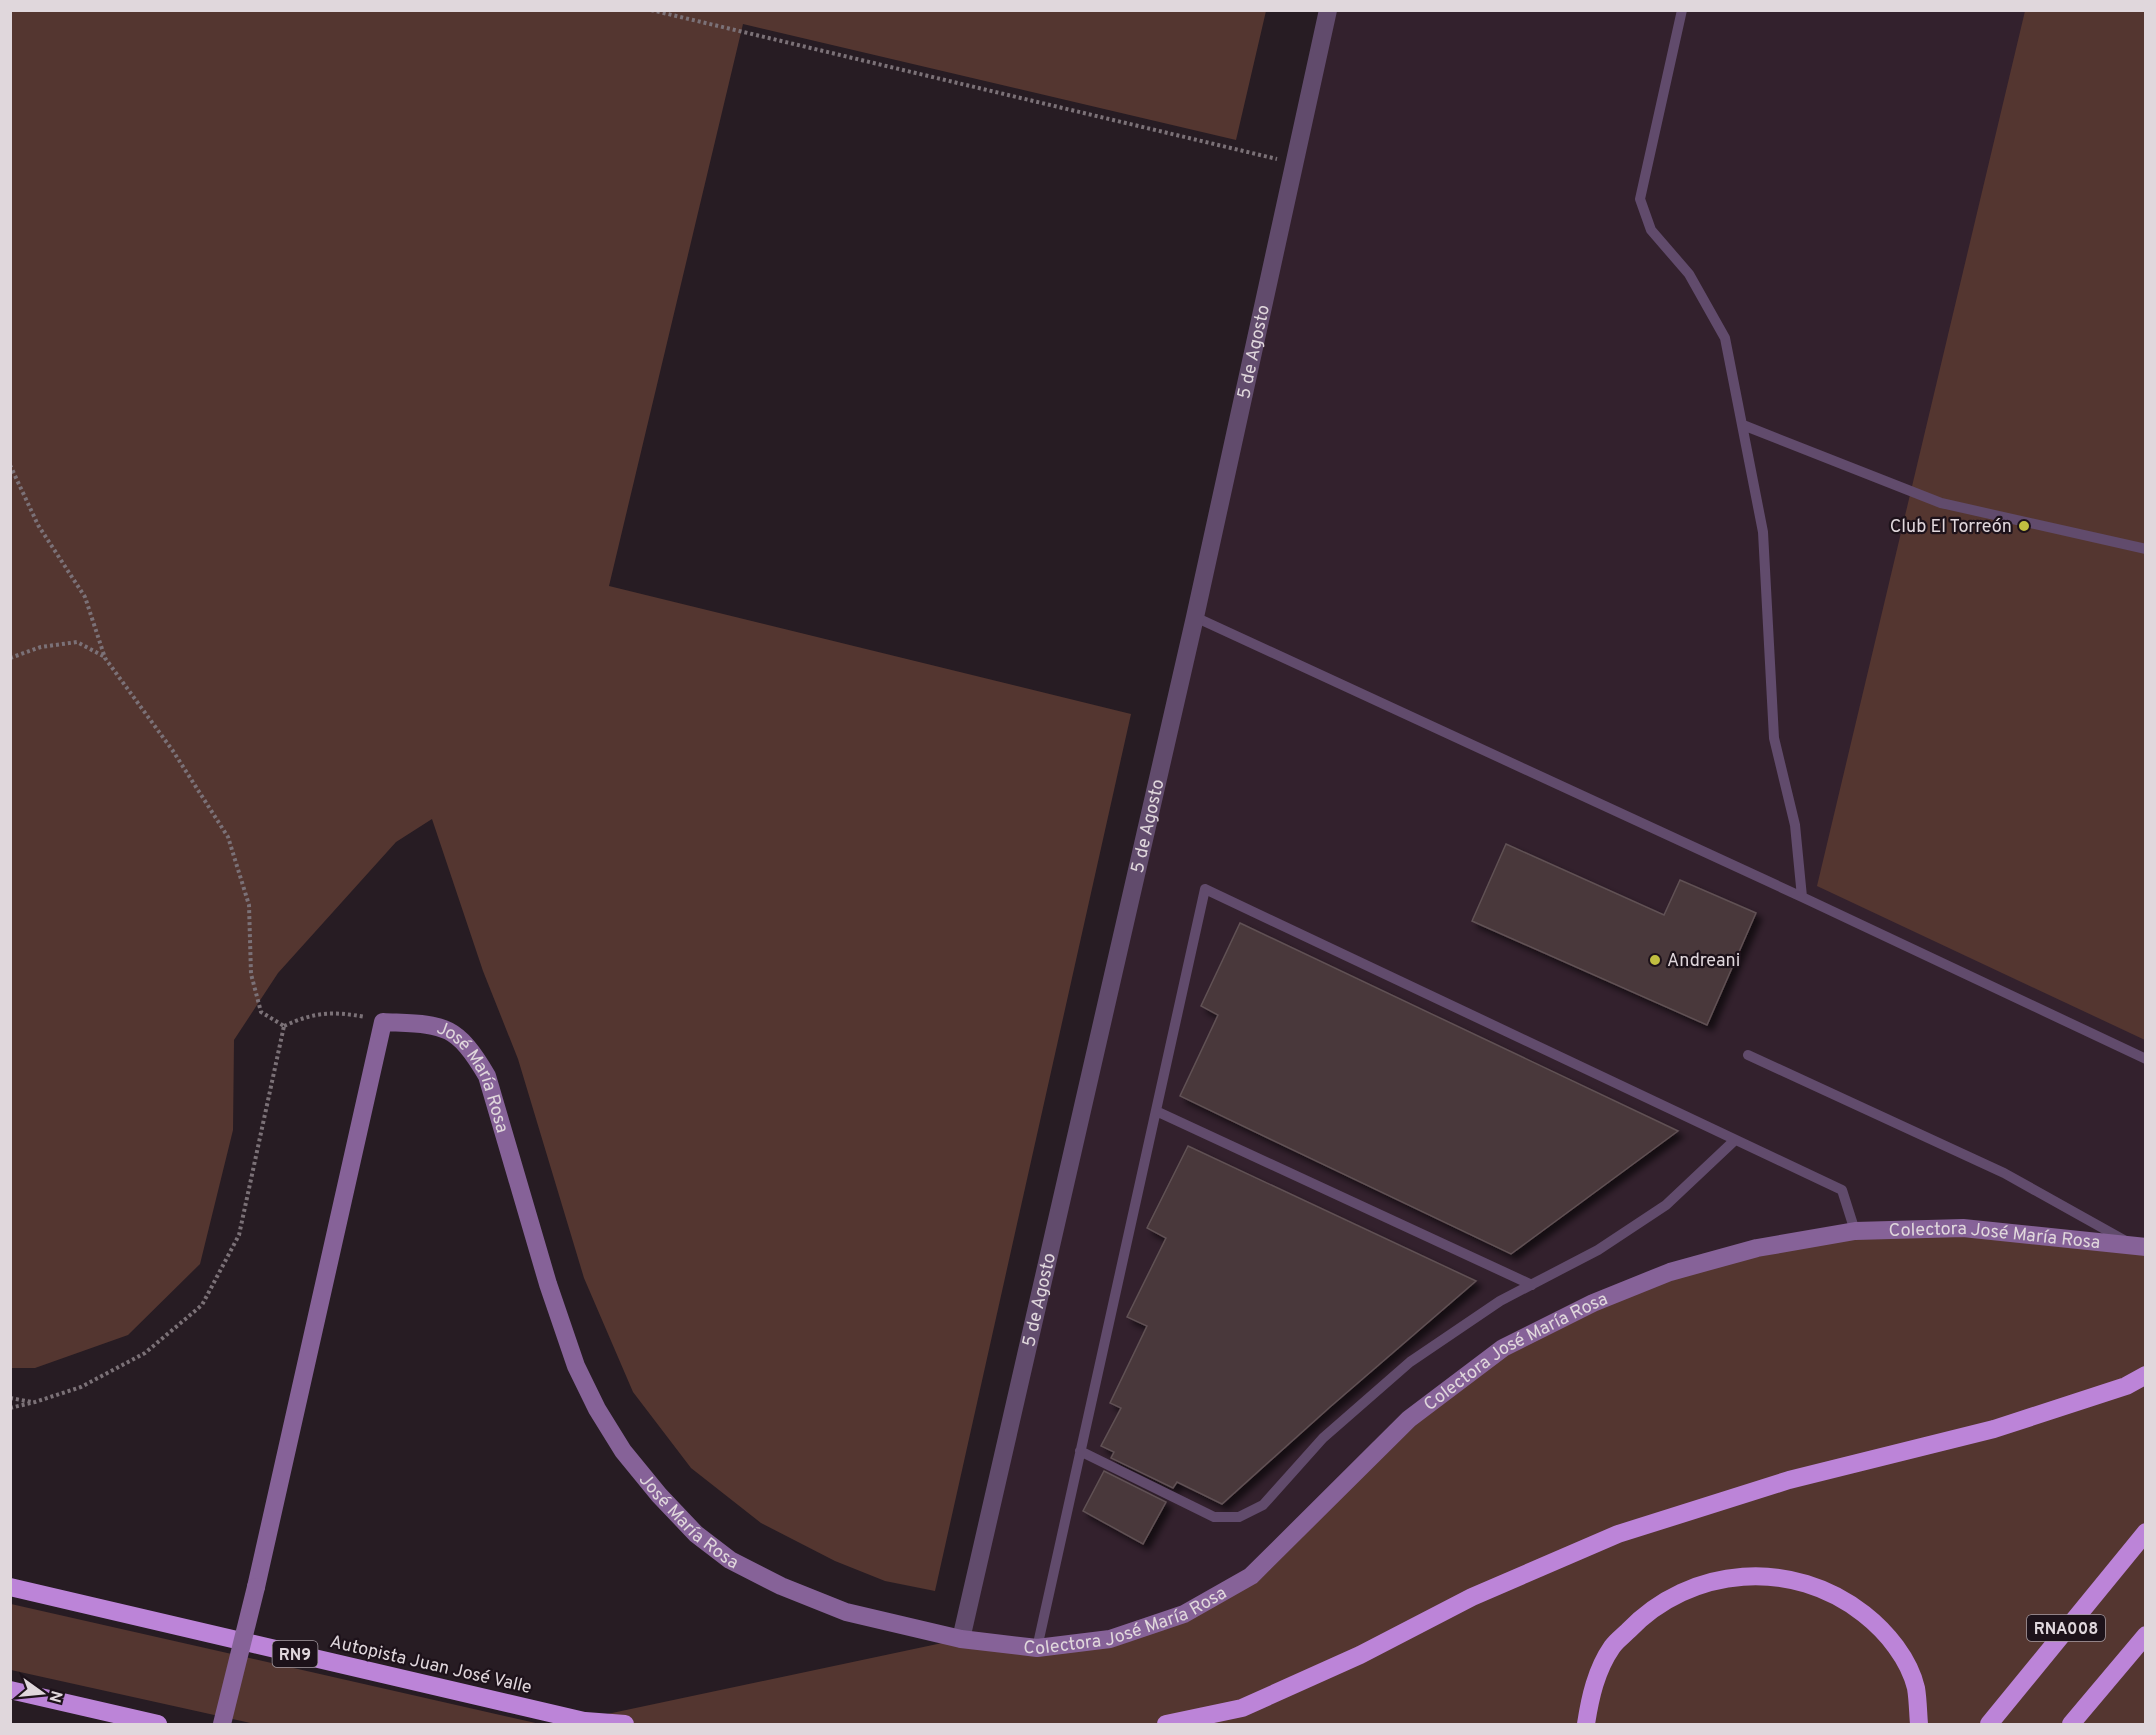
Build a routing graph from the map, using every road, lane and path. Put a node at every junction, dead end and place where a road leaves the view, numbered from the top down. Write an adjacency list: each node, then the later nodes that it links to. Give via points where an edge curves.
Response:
1 (651, 10): 4 (path)
2 (1328, 10): 4 (street, 5 de Agosto)
3 (1682, 10): 5 (lane, via 1640,199 1651,230 1689,274 1725,339)
4 (1294, 163): 8 (street, 5 de Agosto)
5 (1743, 425): 7 (lane, via 1941,503); 11 (lane, via 1763,532 1774,738 1795,825)
6 (10, 465): 10 (path, via 38,525 85,597)
7 (2145, 549)
8 (1195, 617): 11 (lane); 29 (street, 5 de Agosto)
9 (10, 658): 10 (path, via 41,647 76,642)
10 (105, 658): 13 (path, via 173,751 228,837 249,905 251,974 261,1012)
11 (1802, 897): 15 (lane)
12 (383, 1022): 13 (path, via 341,1013 319,1013); 29 (main road, José María Rosa, via 440,1027 457,1036 477,1058 487,1076 576,1366 623,1451 659,1495 696,1534 730,1560 781,1586 846,1612); 34 (main road, bridge)
13 (284, 1026): 23 (path, via 239,1235 202,1305 145,1353 81,1387)
14 (1748, 1055): 19 (lane, via 2004,1173)
15 (2145, 1059)
16 (1156, 1110): 17 (lane, via 1205,889); 20 (lane); 25 (lane)
17 (1735, 1140): 18 (lane, via 1842,1190); 20 (lane, via 1666,1205 1598,1250)
18 (1855, 1231): 19 (main road, Colectora José María Rosa, via 1963,1228); 30 (main road, Colectora José María Rosa, via 1757,1248 1670,1272 1593,1303 1503,1348 1409,1419 1251,1576 1184,1614 1110,1639)
19 (2141, 1247)
20 (1532, 1285): 25 (lane, via 1500,1301 1410,1362 1323,1438 1263,1505 1239,1517 1214,1517)
21 (2145, 1376): 36 (highway, via 2126,1386 1994,1429 1789,1480 1618,1534 1472,1597 1360,1655 1242,1708)
22 (10, 1398): 23 (path)
23 (35, 1402): 24 (path)
24 (10, 1408)
25 (1080, 1451): 30 (lane)
26 (2145, 1532): 39 (highway, RNA008)
27 (10, 1587): 32 (highway, Autopista Juan José Valle / RN9)
28 (2145, 1635): 40 (highway)
29 (961, 1639): 30 (main road, Colectora José María Rosa)
30 (1037, 1648)
31 (10, 1690): 33 (highway)
32 (588, 1722): 35 (highway, Autopista Juan José Valle)
33 (158, 1725)
34 (222, 1725)
35 (625, 1725)
36 (1166, 1725)
37 (1586, 1725): 38 (highway, via 1591,1691 1612,1647 1645,1613 1686,1589 1727,1578 1772,1576 1811,1584 1854,1606 1876,1624 1900,1652 1916,1687)
38 (1919, 1725)
39 (1989, 1725)
40 (2071, 1725)

